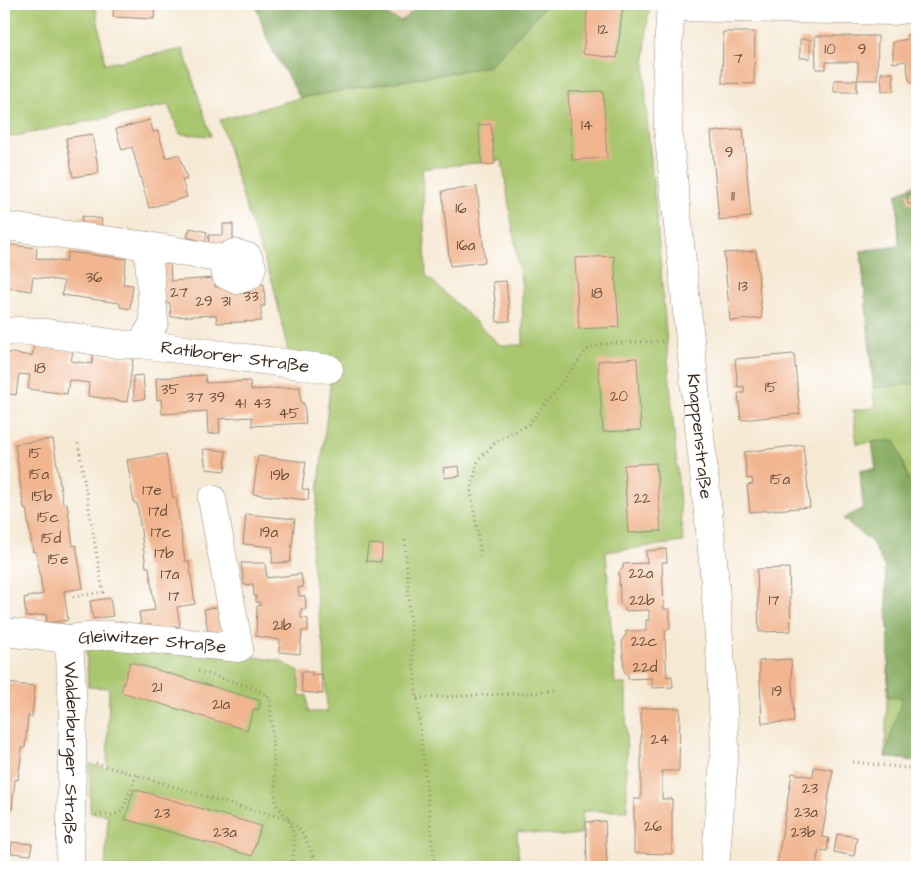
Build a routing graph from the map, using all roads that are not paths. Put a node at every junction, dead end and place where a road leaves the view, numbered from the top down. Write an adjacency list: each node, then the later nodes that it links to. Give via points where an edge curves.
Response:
1 (670, 5): 2 (street, via 894,11); 13 (street, Knappenstraße, via 668,129 719,632 725,746)
2 (917, 7)
3 (4, 226): 4 (street)
4 (148, 246): 5 (street); 7 (street, Ratiborer Straße, via 154,323)
5 (223, 258)
6 (4, 333): 7 (street, Ratiborer Straße, via 9,330 30,331)
7 (141, 344): 8 (street, Ratiborer Straße)
8 (329, 369)
9 (212, 498): 11 (street, Gleiwitzer Straße, via 239,648 108,635)
10 (4, 632): 11 (street, Gleiwitzer Straße)
11 (69, 639): 12 (street, Waldenburger Straße, via 73,708)
12 (70, 867)
13 (715, 867)

